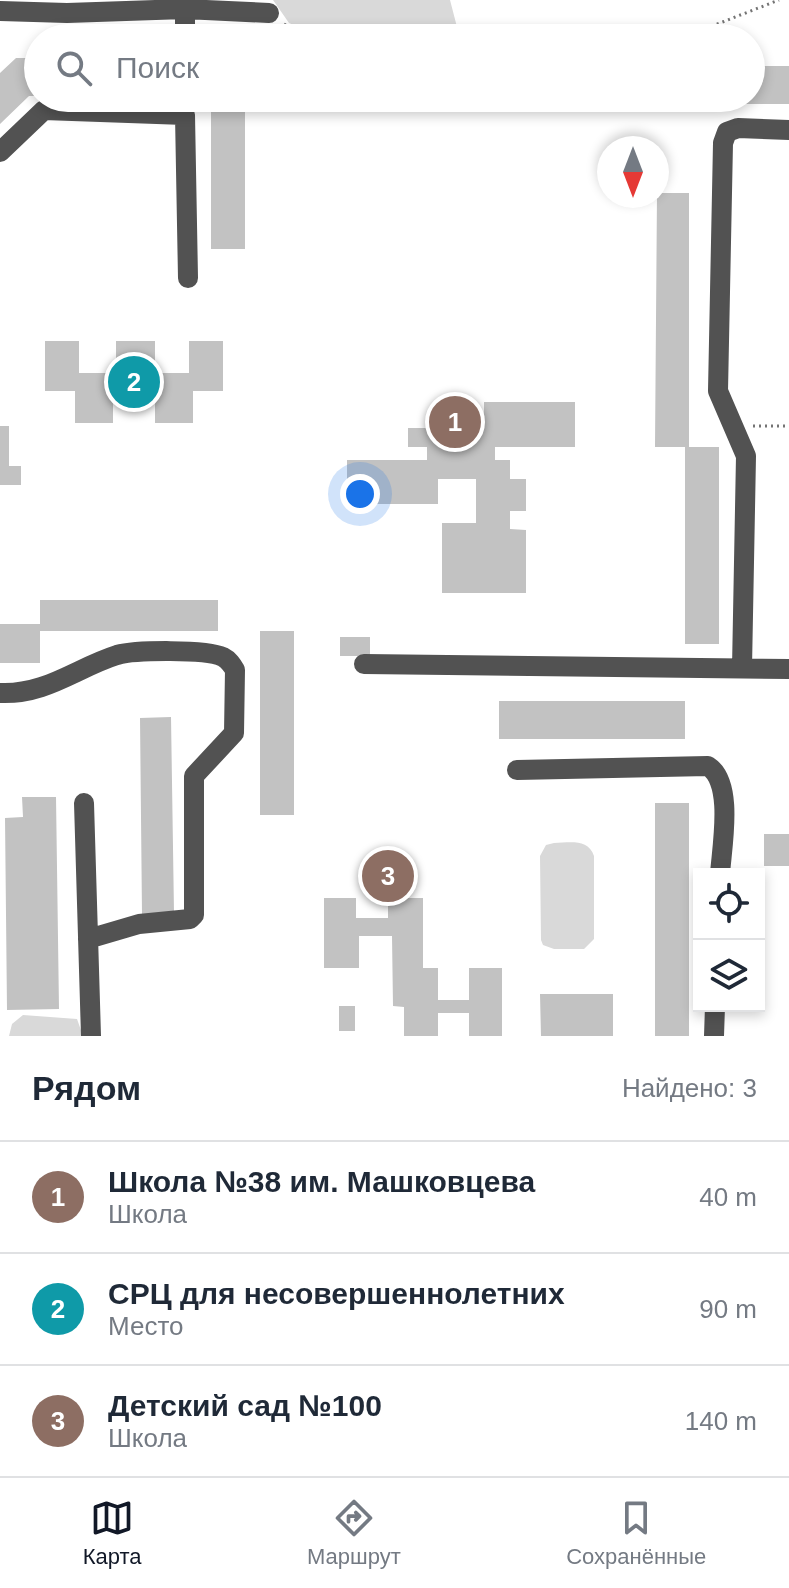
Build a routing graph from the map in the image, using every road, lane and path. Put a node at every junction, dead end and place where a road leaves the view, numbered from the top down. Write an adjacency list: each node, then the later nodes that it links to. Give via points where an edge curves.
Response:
1 (779, 0): 8 (path)
2 (7, 7): 3 (lane)
3 (74, 7): 4 (lane)
4 (185, 9): 5 (lane); 6 (lane)
5 (269, 13): 7 (path)
6 (185, 24)
7 (285, 24)
8 (717, 24)
9 (42, 112): 12 (lane)
10 (185, 112): 13 (lane)
11 (789, 130): 14 (lane, via 738,128 727,132 723,143 718,391)
12 (0, 152)
13 (188, 278)
14 (734, 426): 15 (path); 17 (lane, via 746,456)
15 (789, 426)
16 (364, 664): 17 (lane)
17 (742, 668): 18 (lane)
18 (789, 669)
19 (0, 693): 23 (lane, via 43,689 135,652 215,655 235,670 234,733 194,776 194,915)
20 (517, 770): 22 (lane, via 708,766 724,790)
21 (84, 803): 23 (lane)
22 (720, 868)
23 (88, 939): 25 (lane)
24 (715, 1012): 26 (lane)
25 (91, 1036)
26 (714, 1036)

